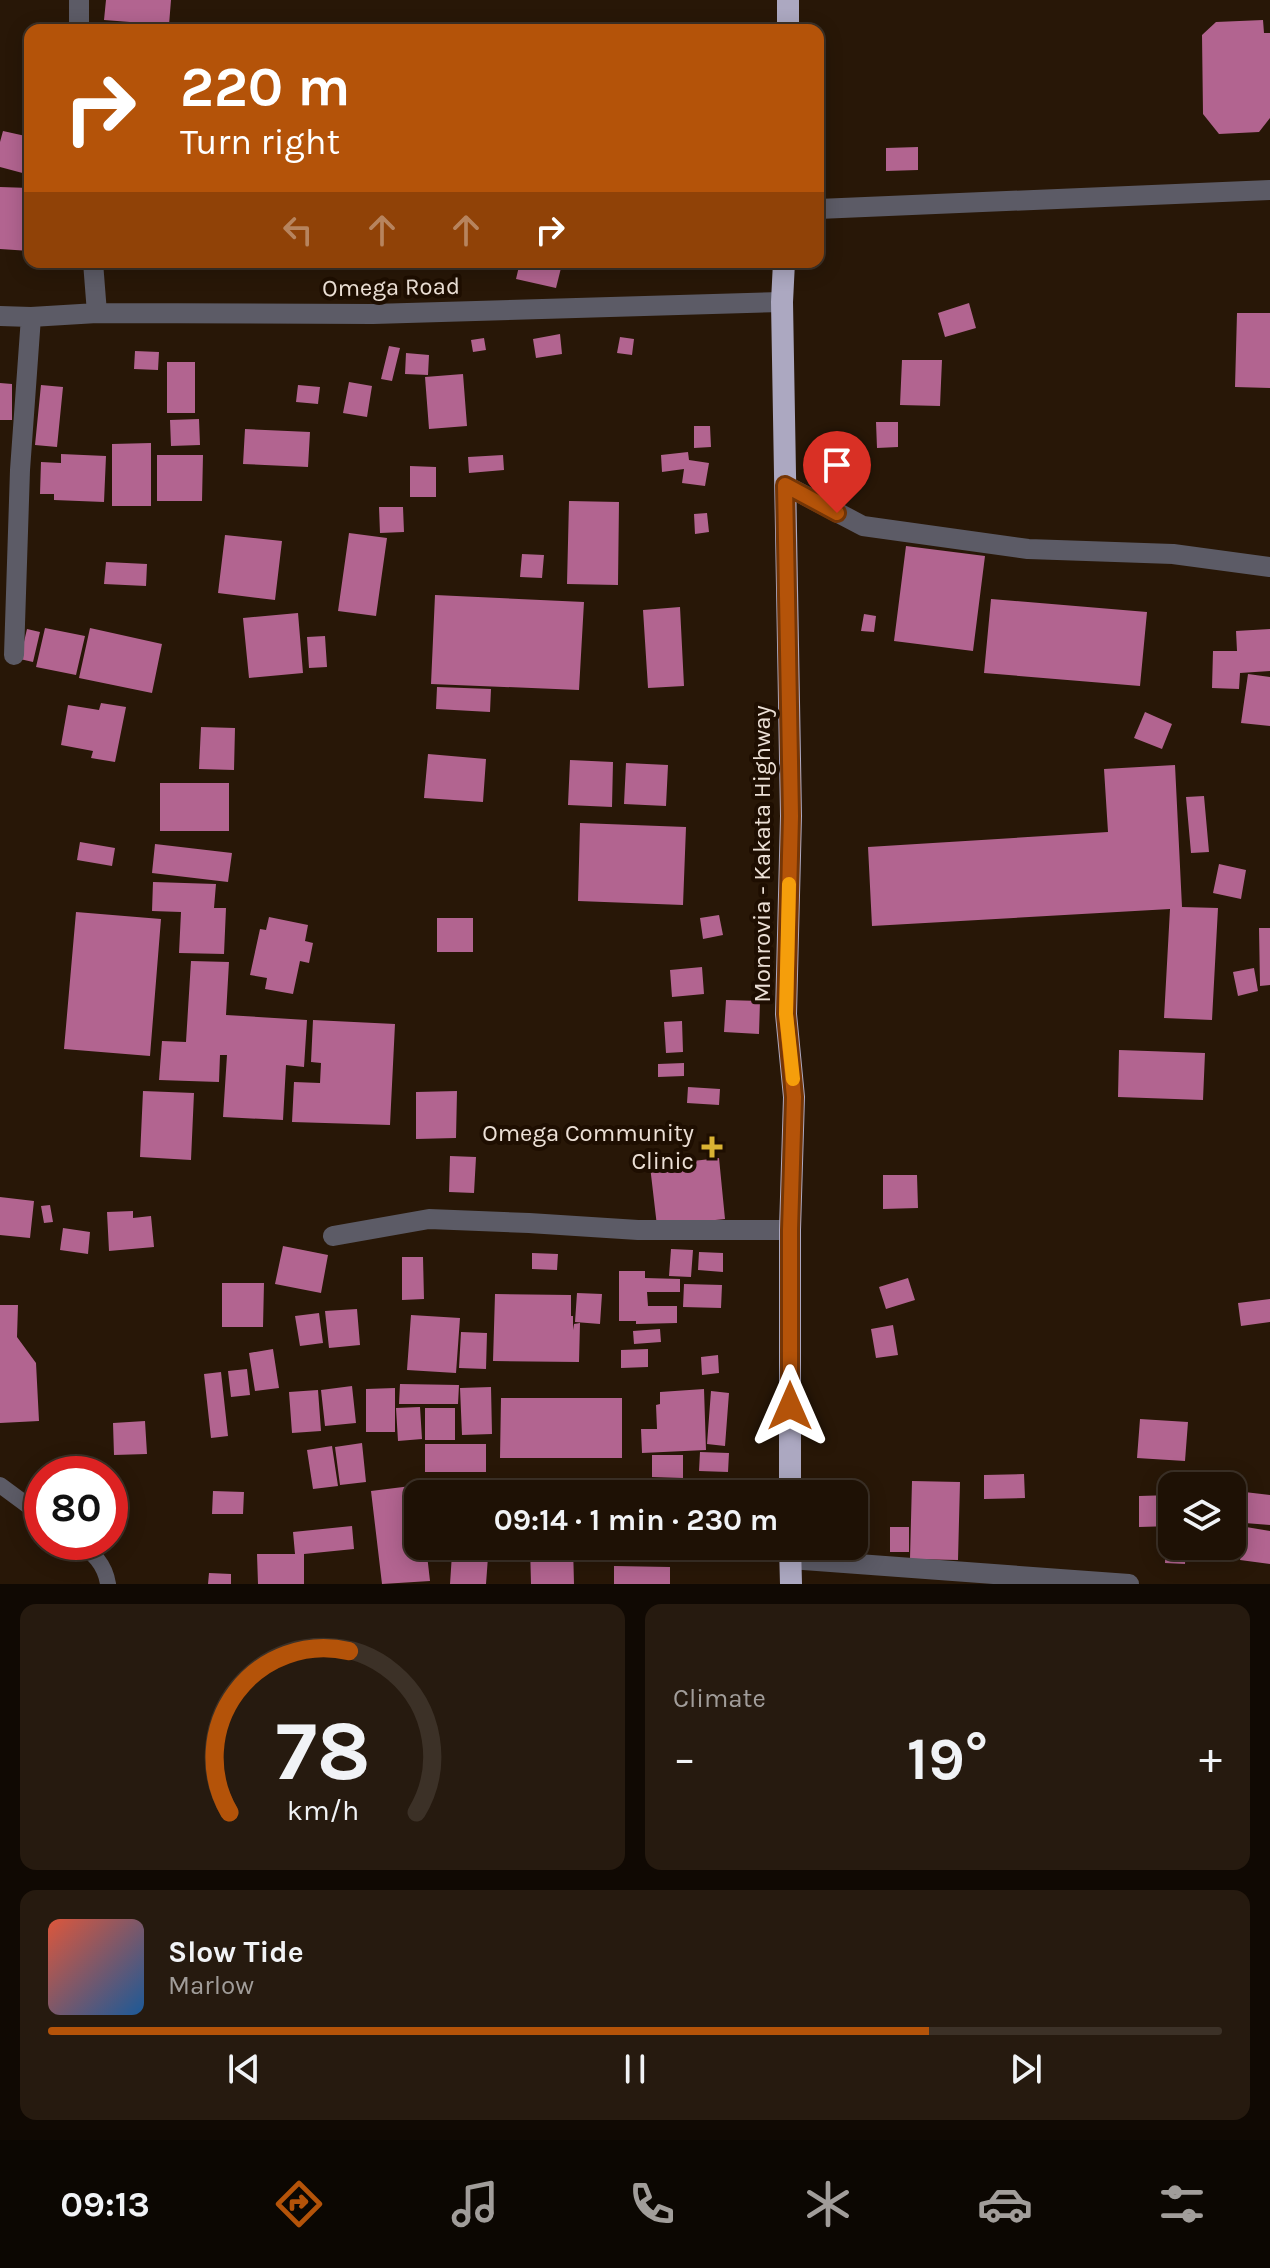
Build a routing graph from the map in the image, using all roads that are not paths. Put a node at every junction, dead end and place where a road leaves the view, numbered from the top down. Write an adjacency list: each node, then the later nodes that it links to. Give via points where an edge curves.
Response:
1 (79, 0): 3 (street)
2 (788, 0): 4 (highway)
3 (79, 24)
4 (788, 24)
5 (1270, 190): 6 (street)
6 (824, 209)
7 (93, 268): 10 (street)
8 (784, 268): 9 (highway, Monrovia - Kakata Highway)
9 (782, 302): 10 (street, Omega Road, via 361,314); 13 (highway, Monrovia - Kakata Highway)
10 (97, 313): 12 (street, Omega Road)
11 (0, 316): 12 (street, Omega Road)
12 (31, 317): 15 (street)
13 (785, 485): 14 (street, via 863,526 1028,549 1173,554); 16 (highway, Monrovia - Kakata Highway, via 791,816 786,1014 794,1097)
14 (1270, 567)
15 (14, 655)
16 (790, 1230): 17 (street, via 638,1230 429,1219); 18 (highway, Monrovia - Kakata Highway)
17 (333, 1236)
18 (790, 1480)
19 (0, 1485): 20 (lane)
20 (24, 1503)
21 (98, 1560): 24 (lane)
22 (790, 1560): 25 (highway)
23 (867, 1560): 26 (street)
24 (108, 1584)
25 (791, 1584)
26 (1129, 1584)

